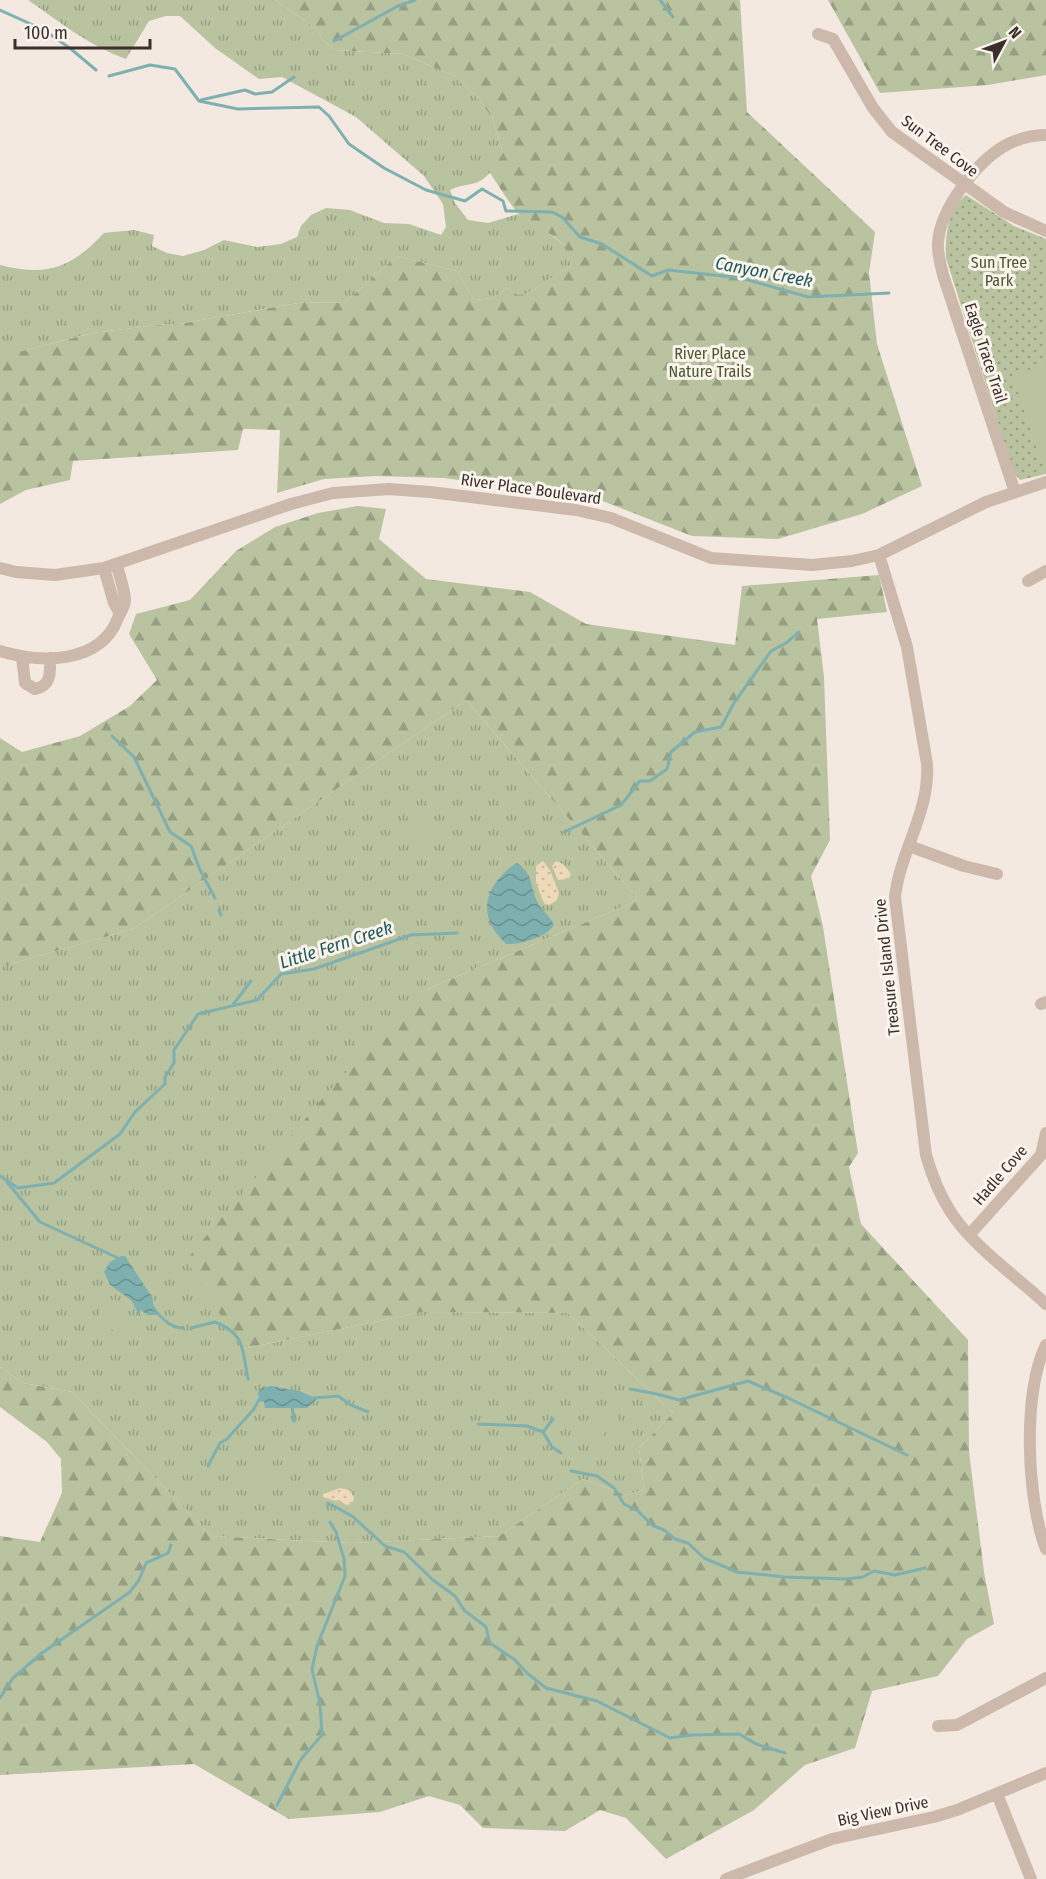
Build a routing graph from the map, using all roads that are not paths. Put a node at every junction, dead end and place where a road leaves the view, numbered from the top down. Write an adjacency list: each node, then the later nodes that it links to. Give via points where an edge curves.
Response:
1 (818, 34): 3 (street, Sun Tree Cove, via 833,39 881,121)
2 (1046, 135): 3 (street, Eagle Trace Trail, via 1009,143 981,165)
3 (964, 185): 4 (street, Sun Tree Cove, via 1004,212); 6 (street, Eagle Trace Trail, via 946,213 937,245 943,275)
4 (1046, 231)
5 (1046, 482): 6 (street, River Place Boulevard)
6 (1015, 492): 7 (street, River Place Boulevard, via 986,502)
7 (879, 555): 8 (street, River Place Boulevard, via 812,565 711,558 611,518 576,510 389,489 333,493 291,504); 15 (street, Treasure Island Drive, via 907,647 927,764 924,805)
8 (111, 566): 9 (street, River Place Boulevard, via 55,576); 14 (street, via 125,602 115,627 108,637 79,655)
9 (0, 568)
10 (1046, 571): 11 (street)
11 (1028, 581)
12 (0, 651): 13 (street)
13 (22, 657): 14 (street); 14 (street, via 25,682 35,689 50,678)
14 (50, 658)
15 (909, 846): 16 (street); 18 (street, Treasure Island Drive, via 895,897 926,1155 940,1193)
16 (997, 874)
17 (1046, 1133): 18 (street, Hadle Cove, via 1041,1155)
18 (969, 1234): 19 (street, Treasure Island Drive)
19 (1046, 1304)
20 (1046, 1345): 21 (street, via 1035,1384 1030,1441 1034,1509)
21 (1045, 1546)
22 (1046, 1678): 23 (street, via 957,1725)
23 (938, 1726)
24 (1046, 1773): 25 (street, Big View Drive)
25 (997, 1794): 26 (street, Big View Drive, via 934,1817 832,1839); 27 (street)
26 (726, 1879)
27 (1031, 1879)

